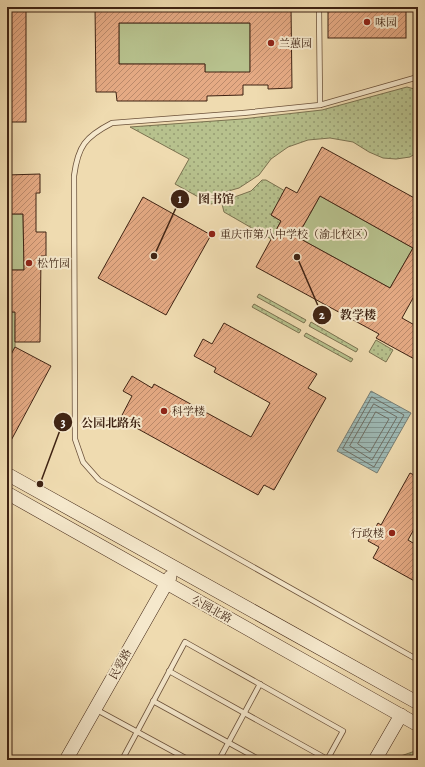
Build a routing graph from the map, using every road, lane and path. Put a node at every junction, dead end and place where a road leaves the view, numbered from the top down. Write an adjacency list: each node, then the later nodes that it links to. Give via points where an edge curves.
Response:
1 (319, 7): 3 (lane)
2 (418, 77): 3 (lane)
3 (320, 105): 8 (lane, via 112,123 98,130 84,142 76,157 74,176 75,439 83,462 99,480)
4 (7, 474): 6 (main road, 公园北路)
5 (7, 493): 7 (main road, 公园北路)
6 (176, 569): 7 (main road, 民爱路); 12 (main road, 公园北路)
7 (166, 583): 13 (main road, 民爱路); 15 (main road, 公园北路)
8 (418, 660)
9 (169, 671): 10 (lane, via 185,642); 11 (lane); 14 (lane)
10 (260, 684): 14 (lane); 24 (lane, via 343,731)
11 (154, 701): 17 (lane); 18 (lane)
12 (418, 703)
13 (95, 709): 17 (lane); 19 (main road, 民爱路)
14 (244, 713): 18 (lane); 24 (lane)
15 (401, 715): 16 (main road, 公园北路); 25 (main road)
16 (418, 724)
17 (137, 731): 20 (lane); 21 (lane)
18 (228, 743): 22 (lane); 23 (lane)
19 (66, 760)
20 (122, 760)
21 (189, 760)
22 (219, 760)
23 (260, 760)
24 (327, 760)
25 (375, 760)

